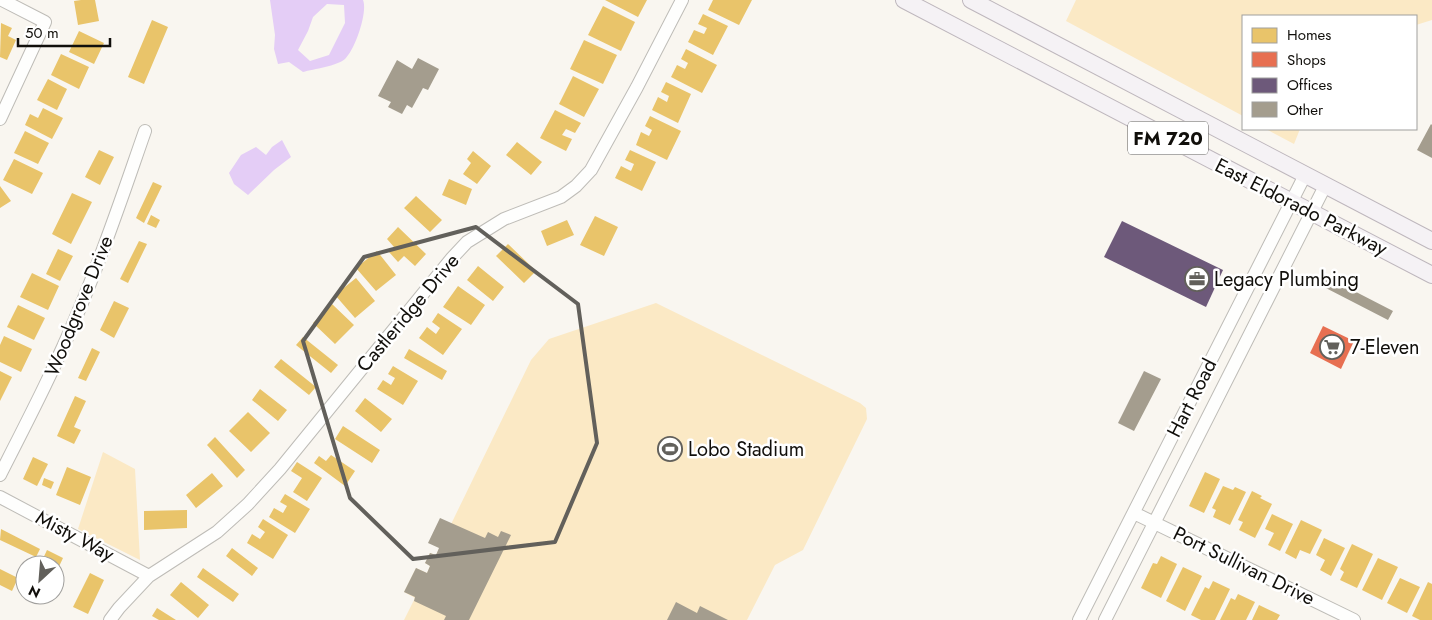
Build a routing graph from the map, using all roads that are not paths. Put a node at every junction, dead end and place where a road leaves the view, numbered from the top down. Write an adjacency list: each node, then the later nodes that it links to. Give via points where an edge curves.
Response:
1 (2, 0): 5 (street, via 45,22)
2 (682, 0): 19 (street, Castleridge Drive, via 591,170 561,197 504,219 468,242 248,504 216,532)
3 (904, 0): 9 (main road, East Eldorado Parkway / FM 720)
4 (971, 0): 7 (main road, East Eldorado Parkway / FM 720)
5 (0, 119)
6 (145, 131): 15 (street, Woodgrove Drive, via 79,310 54,369)
7 (1305, 175): 8 (main road, East Eldorado Parkway / FM 720); 9 (street, Hart Road)
8 (1326, 186): 10 (street, Hart Road); 11 (main road, East Eldorado Parkway / FM 720)
9 (1291, 202): 10 (main road, East Eldorado Parkway / FM 720); 13 (street, Hart Road)
10 (1312, 213): 12 (main road, East Eldorado Parkway / FM 720); 14 (street, Hart Road)
11 (1432, 241)
12 (1432, 275)
13 (1202, 379): 14 (street); 17 (street, Hart Road)
14 (1222, 389): 18 (street, Hart Road)
15 (0, 474)
16 (0, 497): 19 (street, Misty Way)
17 (1134, 513): 18 (street, Port Sullivan Drive); 21 (street, Hart Road)
18 (1154, 522): 22 (street, Hart Road); 23 (street, Port Sullivan Drive)
19 (149, 576): 20 (street, Castleridge Drive)
20 (110, 620)
21 (1078, 620)
22 (1105, 620)
23 (1354, 620)

